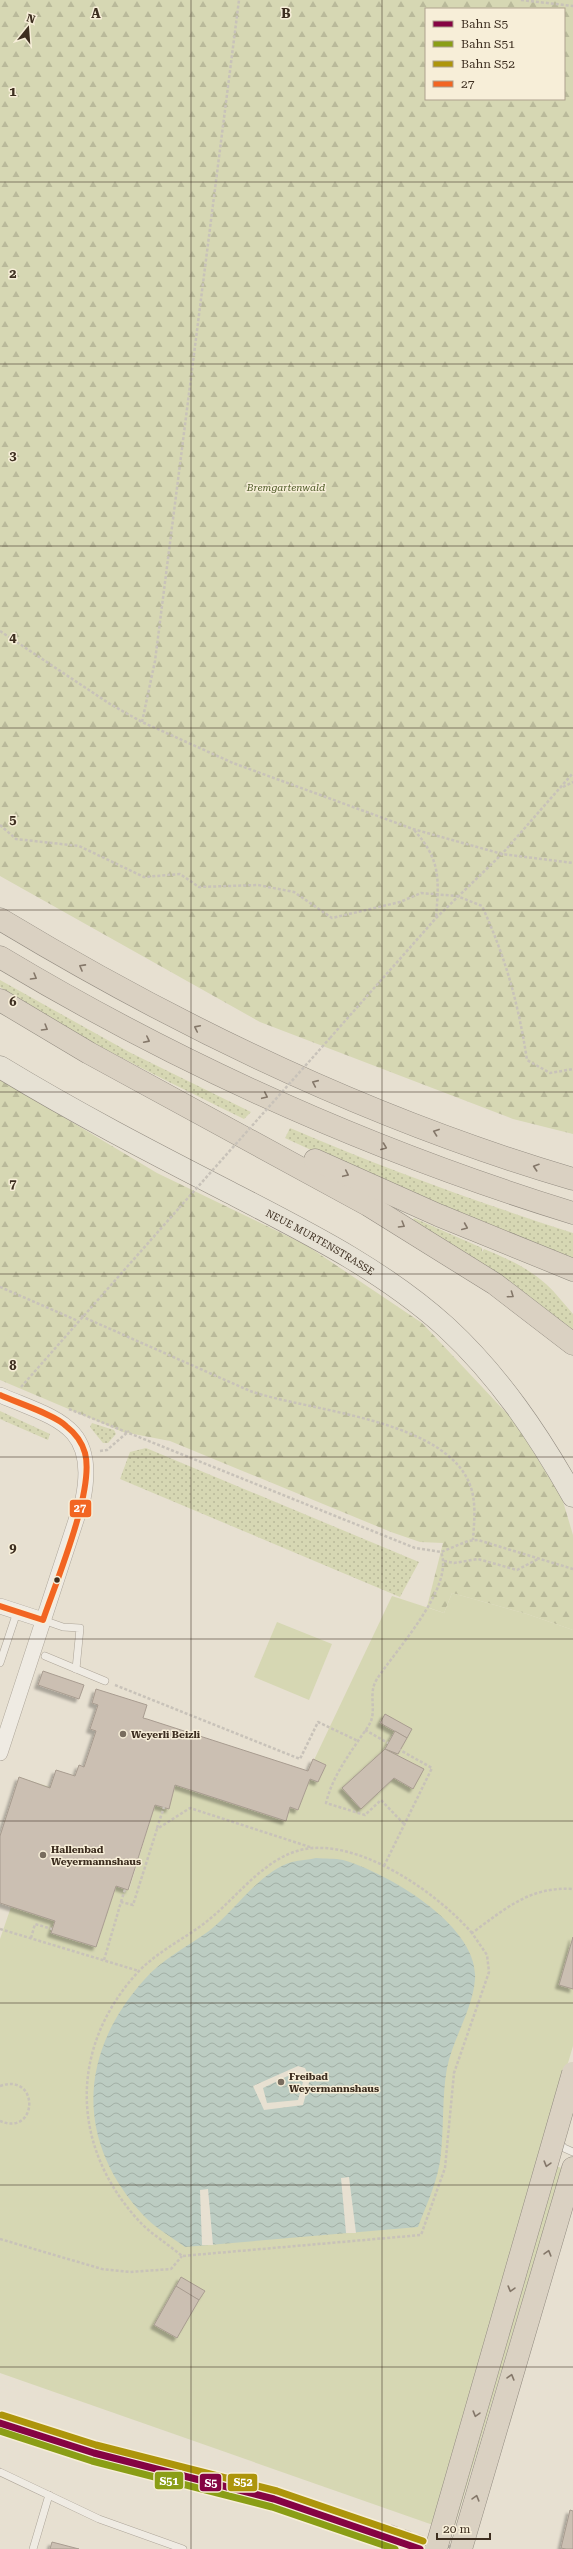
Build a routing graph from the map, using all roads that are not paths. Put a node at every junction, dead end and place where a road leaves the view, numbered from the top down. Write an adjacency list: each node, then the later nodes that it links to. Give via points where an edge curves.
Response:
1 (0, 919): 6 (highway, one-way to 1, via 393,1115 252,1054 128,993)
2 (0, 957): 7 (highway, one-way to 7, via 150,1041 281,1104 417,1160)
3 (0, 1000): 5 (highway, one-way to 5, via 83,1049)
4 (0, 1067): 11 (main road, NEUE MURTENSTRASSE, via 124,1137 328,1245 408,1296 445,1327 495,1378 533,1430)
5 (158, 1088): 8 (highway, one-way to 8, via 438,1215); 9 (highway, one-way to 9, via 410,1230 520,1302)
6 (573, 1179)
7 (573, 1213)
8 (573, 1270)
9 (573, 1344)
10 (5, 1397): 14 (street, via 56,1419 72,1431 83,1447 86,1463 83,1499)
11 (573, 1496)
12 (0, 1606): 13 (street)
13 (18, 1612): 14 (street); 16 (lane)
14 (43, 1620): 17 (lane, via 63,1627 80,1628); 19 (street)
15 (45, 1656): 17 (lane)
16 (0, 1663)
17 (76, 1669): 18 (lane)
18 (105, 1681)
19 (0, 1753)
20 (573, 2073): 28 (highway, one-way to 28, bridge)
21 (573, 2081): 22 (lane, via 556,2136 558,2143)
22 (573, 2152)
23 (573, 2168): 29 (highway, one-way to 23)
24 (0, 2472): 25 (lane)
25 (49, 2495): 26 (lane); 27 (lane, via 99,2519)
26 (33, 2549)
27 (183, 2549)
28 (436, 2549)
29 (461, 2549)

